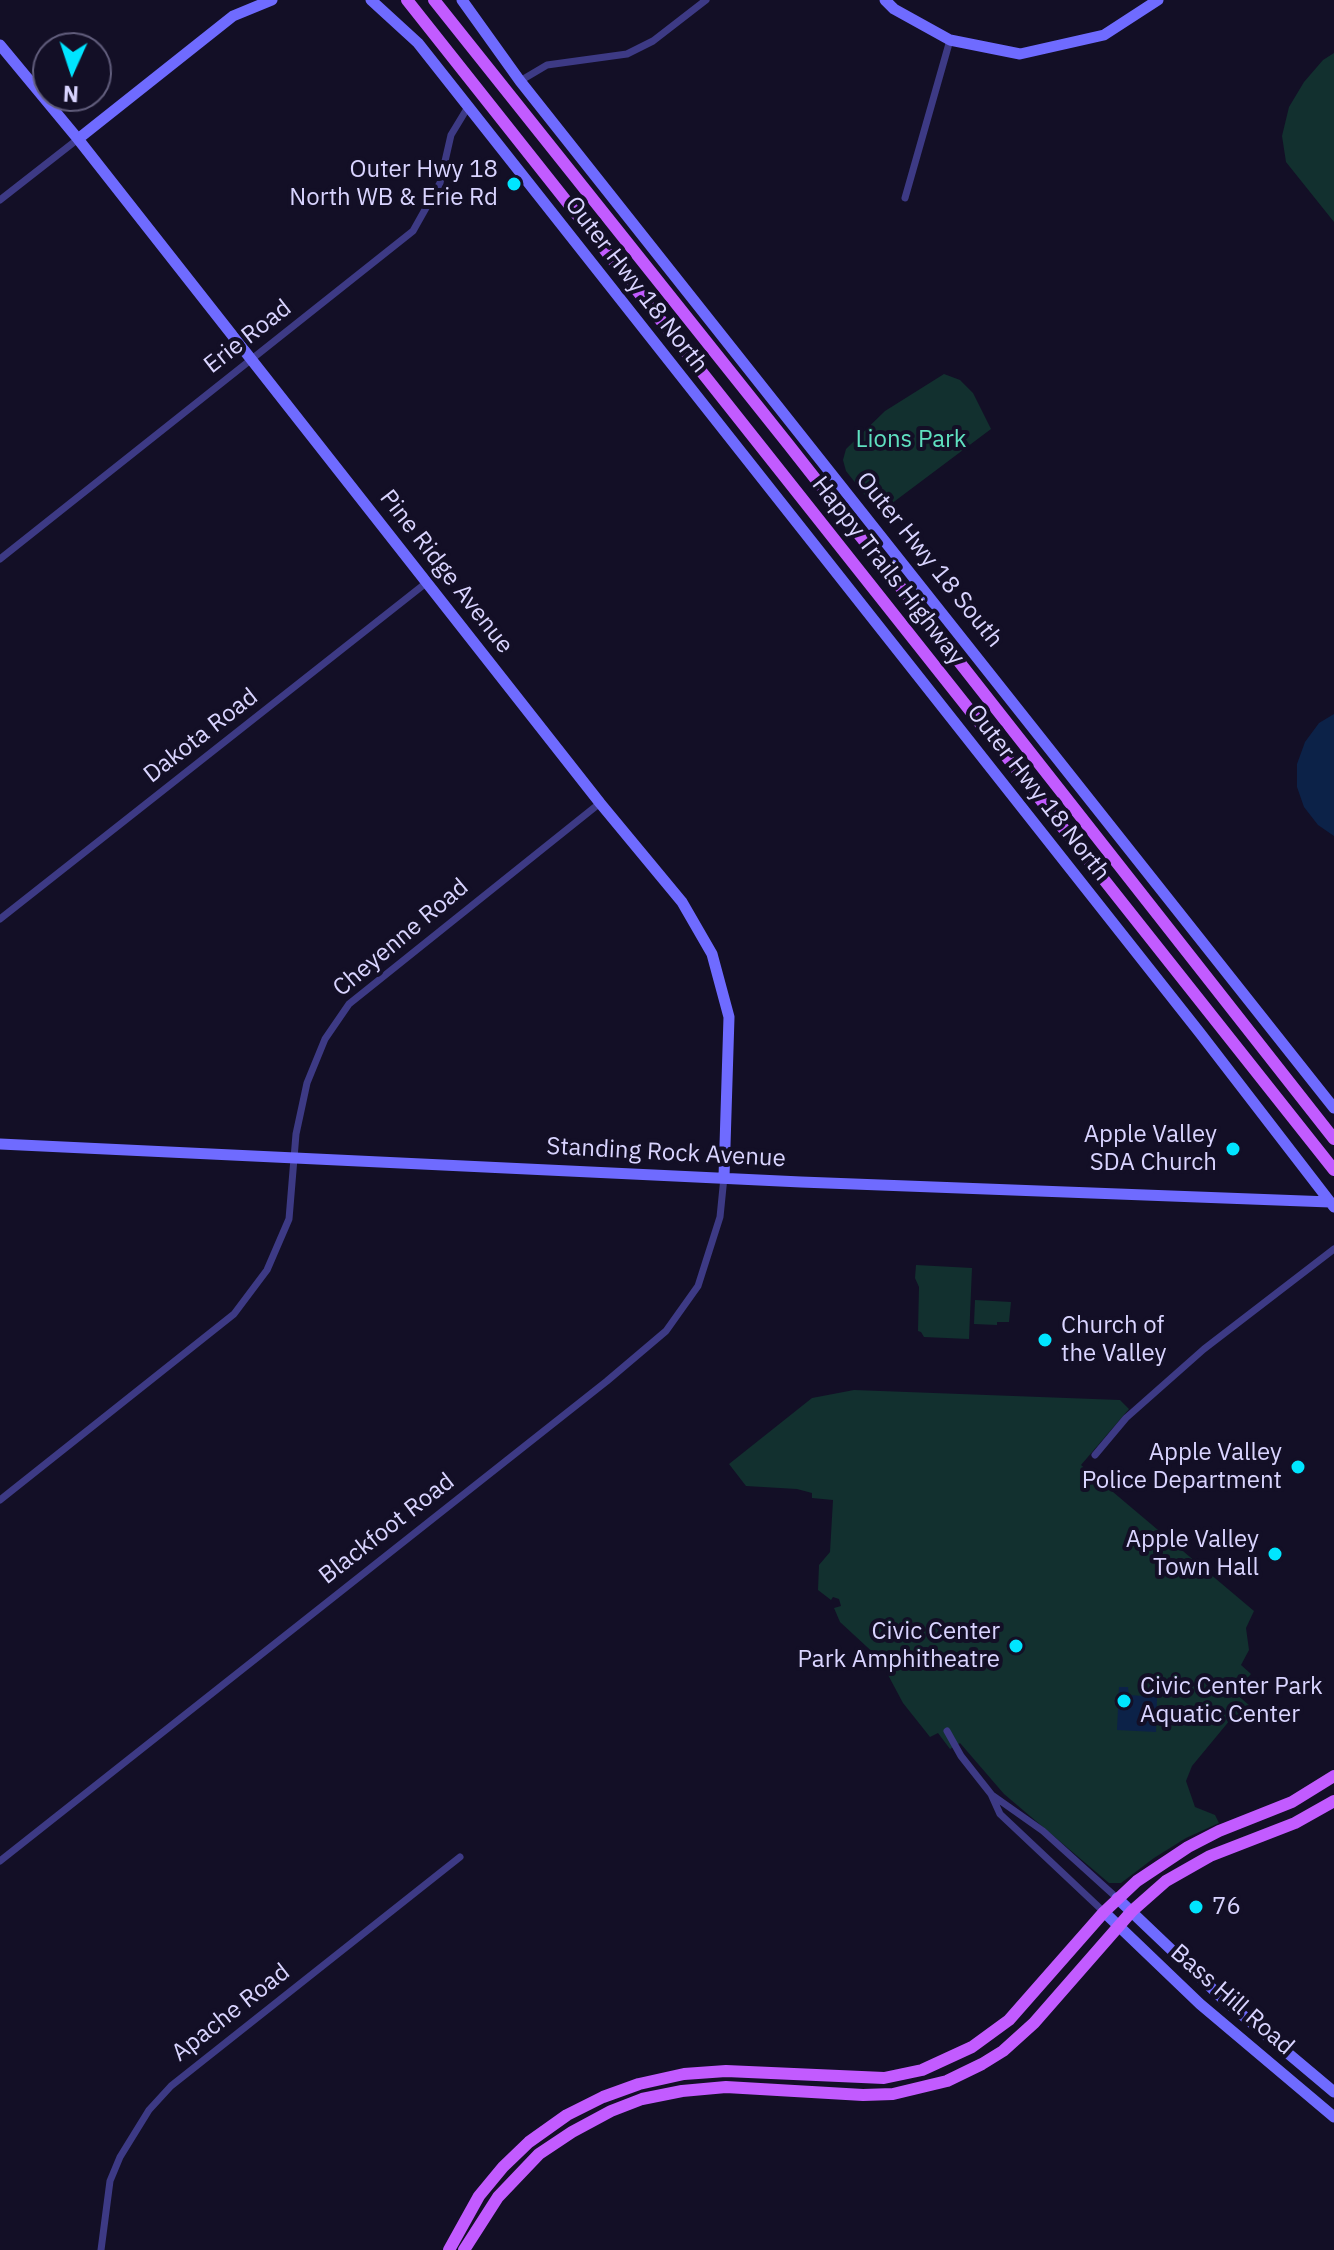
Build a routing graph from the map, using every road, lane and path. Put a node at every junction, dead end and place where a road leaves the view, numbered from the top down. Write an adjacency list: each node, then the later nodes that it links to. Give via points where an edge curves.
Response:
1 (272, 0): 13 (street, via 233,16)
2 (371, 0): 12 (street, Outer Hwy 18 North, via 418,43)
3 (407, 0): 25 (main road, Happy Trails Highway)
4 (434, 0): 22 (main road, Happy Trails Highway)
5 (462, 0): 11 (street, Outer Hwy 18 South)
6 (706, 0): 11 (street, via 627,54 547,65)
7 (885, 0): 9 (street)
8 (1158, 0): 9 (street, via 1104,35 1020,54)
9 (950, 40): 14 (street)
10 (0, 45): 13 (street, Pine Ridge Avenue)
11 (520, 81): 21 (street, Outer Hwy 18 South)
12 (468, 107): 16 (street, Erie Road, via 451,135 440,183 413,231); 27 (street, Outer Hwy 18 North)
13 (78, 139): 15 (street); 16 (street, Pine Ridge Avenue)
14 (905, 198)
15 (0, 200)
16 (250, 360): 17 (street, Erie Road); 18 (street, Pine Ridge Avenue)
17 (0, 559)
18 (426, 583): 19 (street, Pine Ridge Avenue); 20 (street, Dakota Road)
19 (600, 803): 24 (street, Cheyenne Road, via 349,1004 325,1039 307,1083); 26 (street, Pine Ridge Avenue, via 682,902 712,954 729,1017)
20 (0, 919)
21 (1334, 1108)
22 (1334, 1139)
23 (0, 1144): 24 (street, Standing Rock Avenue)
24 (294, 1156): 26 (street, Standing Rock Avenue); 30 (street, Cheyenne Road, via 289,1219 267,1270 234,1314)
25 (1334, 1170)
26 (724, 1177): 27 (street, Standing Rock Avenue); 36 (street, Blackfoot Road, via 720,1217 698,1286 666,1331)
27 (1332, 1204)
28 (1334, 1249): 29 (street, via 1204,1349 1126,1418)
29 (1095, 1455)
30 (0, 1500)
31 (947, 1731): 33 (street)
32 (1334, 1776): 37 (main road, via 1292,1802 1188,1847)
33 (991, 1794): 37 (street, via 1043,1831); 39 (street, via 1000,1814)
34 (1334, 1801): 38 (main road, via 1295,1823 1210,1856 1166,1881)
35 (460, 1857): 43 (street, Apache Road, via 171,2086 149,2110 110,2181)
36 (0, 1861)
37 (1117, 1898): 38 (street, Bass Hill Road); 39 (main road)
38 (1132, 1911): 40 (main road); 41 (street, Bass Hill Road, via 1221,1997)
39 (1104, 1912): 40 (street, Bass Hill Road); 44 (main road, via 1009,2020 972,2047 922,2070 884,2078 684,2074 639,2084 567,2115 503,2167 479,2196)
40 (1118, 1925): 42 (street, Bass Hill Road, via 1200,2004); 45 (main road, via 1034,2023 982,2064 947,2081 893,2094 726,2087 642,2099 611,2111 539,2154 498,2197)
41 (1334, 2092)
42 (1334, 2117)
43 (101, 2250)
44 (449, 2250)
45 (464, 2250)

